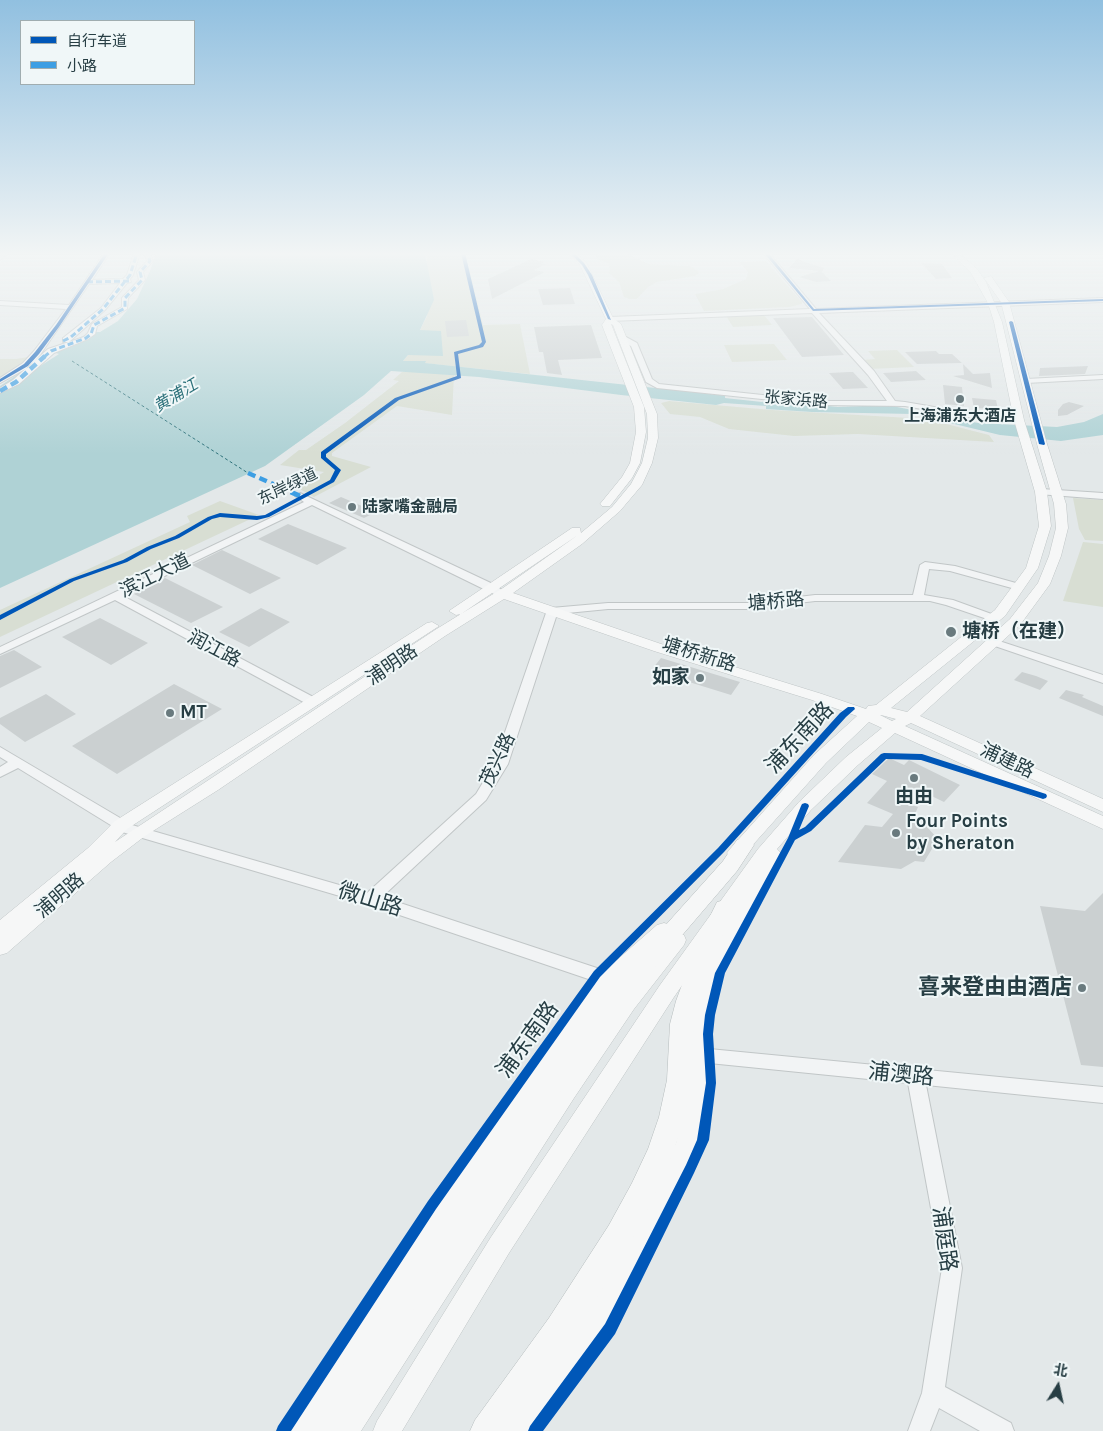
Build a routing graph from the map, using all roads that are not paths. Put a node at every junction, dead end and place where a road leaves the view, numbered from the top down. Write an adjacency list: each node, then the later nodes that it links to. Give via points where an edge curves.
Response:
1 (610, 319): 16 (main road, 浦明路, via 606,325 626,378)
2 (62, 320): 10 (street)
3 (91, 320): 10 (street, via 71,337)
4 (104, 320): 14 (street, via 94,325 86,338 51,351 16,382)
5 (611, 320): 9 (main road, 浦明路, via 617,324)
6 (822, 320): 15 (street, via 871,373)
7 (997, 320): 18 (main road, 浦东南路, via 1019,420)
8 (1010, 320): 12 (main road)
9 (623, 339): 15 (street, 张家浜路, via 634,345 649,380 657,386 819,403); 16 (main road, 浦明路, via 639,379)
10 (46, 343): 13 (street, via 26,365)
11 (1103, 377): 12 (street)
12 (1026, 380): 19 (main road)
13 (0, 381)
14 (0, 391)
15 (891, 402): 17 (street, 张家浜路)
16 (644, 408): 24 (main road, 浦明路, via 638,454 627,478 611,499 583,527); 24 (main road, 浦明路, via 652,414 653,438 647,463 636,484 616,509 578,541)
17 (995, 420)
18 (1041, 492): 19 (street); 23 (main road, 浦东南路, via 1045,526 1032,568)
19 (1057, 493): 21 (street); 29 (main road, via 1062,528 1044,584 1016,622)
20 (300, 496): 22 (street, 塘桥新路)
21 (1103, 496)
22 (311, 502): 24 (street, 塘桥新路); 25 (street, 滨江大道)
23 (1019, 587): 26 (street, via 951,568 925,565); 28 (main road, 浦东南路)
24 (500, 591): 27 (main road, 塘桥新路); 32 (main road, 浦明路, via 469,603); 41 (main road, 浦明路, via 212,786)
25 (115, 596): 30 (street, 滨江大道); 32 (street, 润江路)
26 (918, 598): 27 (street, 塘桥路, via 815,598 748,606 617,606); 28 (street, 塘桥路, via 949,602)
27 (553, 611): 33 (main road, 塘桥新路); 44 (street, 茂兴路, via 501,764 481,797)
28 (994, 618): 33 (main road, 浦东南路)
29 (993, 642): 31 (street); 34 (main road)
30 (0, 651)
31 (1103, 679)
32 (313, 702): 41 (main road, 浦明路)
33 (873, 713): 34 (main road, 塘桥新路); 35 (main road, 塘桥新路); 43 (main road, 浦东南路, via 820,759)
34 (910, 717): 35 (main road); 39 (main road, 浦建路)
35 (894, 726): 40 (main road, 浦建路); 42 (main road, via 832,780)
36 (0, 751): 37 (street, 微山路)
37 (18, 762): 38 (street); 41 (street, 微山路)
38 (0, 773)
39 (1103, 806)
40 (1103, 823)
41 (129, 829): 44 (street, 微山路); 46 (main road, 浦明路, via 94,852); 47 (main road, 浦明路, via 105,858)
42 (784, 830): 45 (main road); 49 (main road, via 712,969 697,1028)
43 (744, 845): 48 (main road, 浦东南路); 55 (main road, 浦东南路, via 734,868 627,1003 566,1091)
44 (370, 899): 48 (street, 微山路)
45 (725, 908): 56 (main road, via 500,1245); 57 (highway, via 704,954 688,1001 682,1024 679,1080 661,1150 620,1235 560,1328)
46 (0, 931)
47 (0, 948)
48 (611, 990): 53 (main road, 浦东南路, via 443,1207); 54 (highway)
49 (699, 1055): 50 (street, 浦澳路); 58 (main road, via 692,1127 656,1213 584,1338)
50 (915, 1076): 51 (street, 浦澳路); 52 (street, 浦庭路, via 952,1268)
51 (1103, 1095)
52 (933, 1393): 59 (street, 浦庭路); 60 (street)
53 (298, 1431)
54 (318, 1431)
55 (345, 1431)
56 (386, 1431)
57 (486, 1431)
58 (516, 1431)
59 (919, 1431)
60 (1003, 1431)

